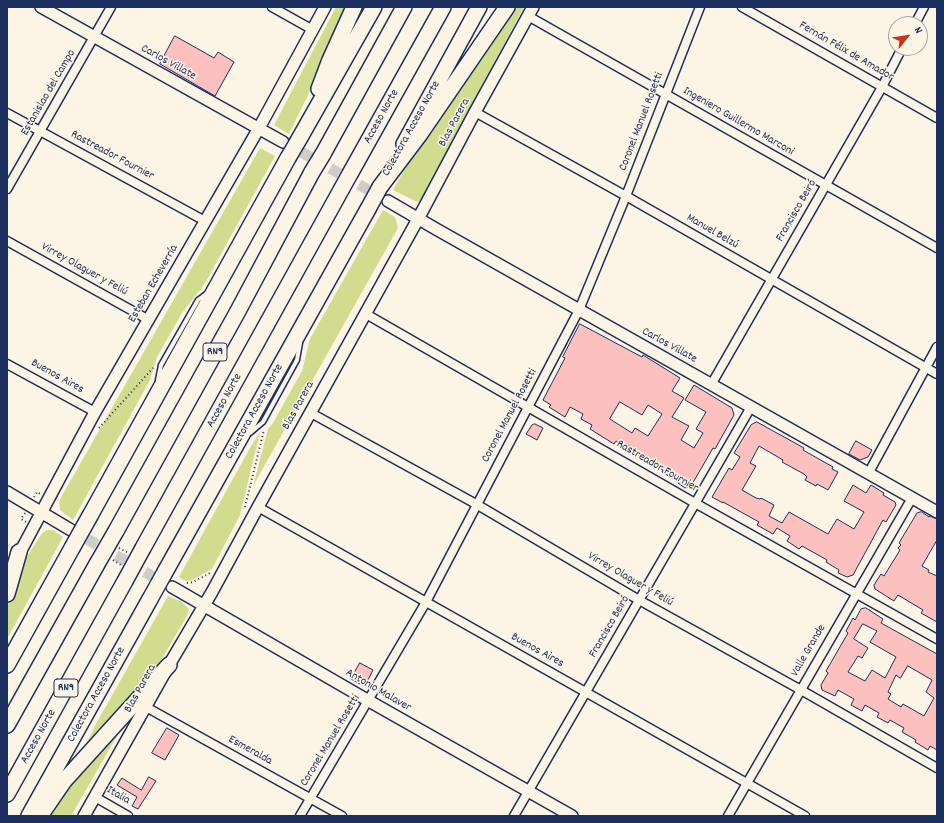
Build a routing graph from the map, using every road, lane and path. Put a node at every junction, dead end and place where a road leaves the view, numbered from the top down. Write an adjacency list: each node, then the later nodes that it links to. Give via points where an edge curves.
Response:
1 (41, 7): 17 (street, Carlos Villate)
2 (111, 7): 17 (street, Estanislao del Campo)
3 (272, 7): 16 (street)
4 (325, 7): 16 (street, Esteban Echeverría)
5 (354, 7): 26 (highway)
6 (374, 7): 26 (highway)
7 (404, 7): 66 (highway, RN9, bridge, via 116,531)
8 (443, 7): 87 (highway, Acceso Norte / RN9, bridge)
9 (479, 7): 28 (highway, Colectora Acceso Norte)
10 (506, 7): 28 (highway, via 420,134)
11 (700, 7): 20 (street, Coronel Manuel Rosetti)
12 (742, 7): 19 (street, Fernán Félix de Amador)
13 (924, 7): 15 (street)
14 (530, 12): 20 (street, Ingeniero Guillermo Marconi); 21 (street, Blas Parera)
15 (919, 16)
16 (313, 30): 24 (street, Esteban Echeverría)
17 (94, 37): 24 (street, Carlos Villate); 25 (street, Estanislao del Campo)
18 (898, 56): 19 (street, Francisco Beiró)
19 (882, 87): 23 (street, Fernán Félix de Amador); 27 (street, Francisco Beiró)
20 (666, 95): 27 (street, Ingeniero Guillermo Marconi); 30 (street, Coronel Manuel Rosetti)
21 (475, 112): 30 (street, Manuel Belzú); 32 (street, Blas Parera)
22 (7, 113): 25 (street, Rastreador Fournier)
23 (937, 118)
24 (259, 128): 26 (street, Carlos Villate); 33 (street, Esteban Echeverría)
25 (41, 132): 29 (street, Estanislao del Campo); 33 (street, Rastreador Fournier)
26 (293, 141): 77 (highway, bridge, via 288,158 221,281)
27 (825, 185): 35 (street, Ingeniero Guillermo Marconi); 36 (street, Francisco Beiró)
28 (380, 187): 90 (highway, Colectora Acceso Norte, bridge)
29 (7, 189)
30 (626, 196): 36 (street, Manuel Belzú); 37 (street, Coronel Manuel Rosetti)
31 (388, 201): 32 (street, Carlos Villate)
32 (418, 219): 37 (street, Carlos Villate); 38 (street, Blas Parera)
33 (206, 220): 39 (street, Esteban Echeverría)
34 (7, 241): 39 (street, Virrey Olaguer y Feliú)
35 (937, 248)
36 (771, 280): 43 (street, Manuel Belzú); 45 (street, Francisco Beiró)
37 (579, 310): 45 (street, Carlos Villate); 46 (street, Coronel Manuel Rosetti)
38 (366, 314): 46 (street, Rastreador Fournier); 49 (street, Blas Parera)
39 (149, 320): 48 (street, Esteban Echeverría)
40 (937, 347): 43 (street)
41 (7, 364): 48 (street, Buenos Aires)
42 (156, 365): 51 (path)
43 (925, 367): 44 (street, Manuel Belzú); 52 (street)
44 (937, 374)
45 (711, 385): 47 (street, Carlos Villate)
46 (528, 406): 56 (street, Rastreador Fournier); 57 (street, Coronel Manuel Rosetti)
47 (751, 407): 52 (street, Carlos Villate); 56 (street, Francisco Beiró)
48 (95, 412): 55 (street, Esteban Echeverría)
49 (310, 413): 57 (street, Virrey Olaguer y Feliú); 59 (street, Blas Parera)
50 (265, 428): 60 (path)
51 (95, 432)
52 (868, 474): 54 (street, Carlos Villate)
53 (7, 492): 58 (street)
54 (912, 498): 62 (street, Carlos Villate); 72 (street, Valle Grande)
55 (47, 500): 58 (path, via 36,492); 61 (street, Esteban Echeverría)
56 (695, 503): 72 (street, Rastreador Fournier); 73 (street, Francisco Beiró)
57 (476, 504): 73 (street, Virrey Olaguer y Feliú); 74 (street, Coronel Manuel Rosetti)
58 (29, 505): 61 (street); 63 (path, via 21,519)
59 (258, 507): 74 (street, Buenos Aires); 75 (street, Blas Parera)
60 (245, 509)
61 (41, 512): 63 (street, Esteban Echeverría); 64 (street)
62 (937, 512)
63 (34, 526): 65 (street, Esteban Echeverría)
64 (71, 530)
65 (19, 552): 68 (street, Esteban Echeverría); 71 (highway)
66 (103, 561): 67 (path); 83 (highway, RN9)
67 (122, 565)
68 (7, 575)
69 (212, 576): 70 (path, via 215,570 193,582)
70 (177, 585): 75 (street, Antonio Malaver)
71 (7, 594)
72 (856, 594): 76 (street, Rastreador Fournier); 79 (street, Valle Grande)
73 (639, 600): 79 (street, Virrey Olaguer y Feliú); 80 (street, Francisco Beiró)
74 (426, 602): 80 (street, Buenos Aires); 81 (street, Coronel Manuel Rosetti)
75 (205, 605): 78 (street, Blas Parera); 81 (street, Antonio Malaver)
76 (937, 639)
77 (7, 665)
78 (169, 666): 82 (street, Blas Parera); 91 (highway, via 64,781)
79 (801, 690): 84 (street, Virrey Olaguer y Feliú); 85 (street, Valle Grande)
80 (586, 692): 85 (street, Buenos Aires); 86 (street, Francisco Beiró)
81 (369, 701): 86 (street, Antonio Malaver); 89 (street, Coronel Manuel Rosetti)
82 (146, 707): 88 (street, Blas Parera); 89 (street, Esmeralda)
83 (7, 725)
84 (937, 768)
85 (747, 783): 98 (street, Valle Grande); 99 (street, Buenos Aires)
86 (528, 791): 96 (street, Francisco Beiró); 97 (street, Antonio Malaver)
87 (7, 794)
88 (95, 797): 92 (street, Blas Parera); 93 (street, Italia)
89 (310, 798): 94 (street, Coronel Manuel Rosetti); 95 (street, Esmeralda)
90 (29, 816)
91 (40, 816)
92 (84, 816)
93 (128, 816)
94 (300, 816)
95 (342, 816)
96 (514, 816)
97 (572, 816)
98 (728, 816)
99 (805, 816)

